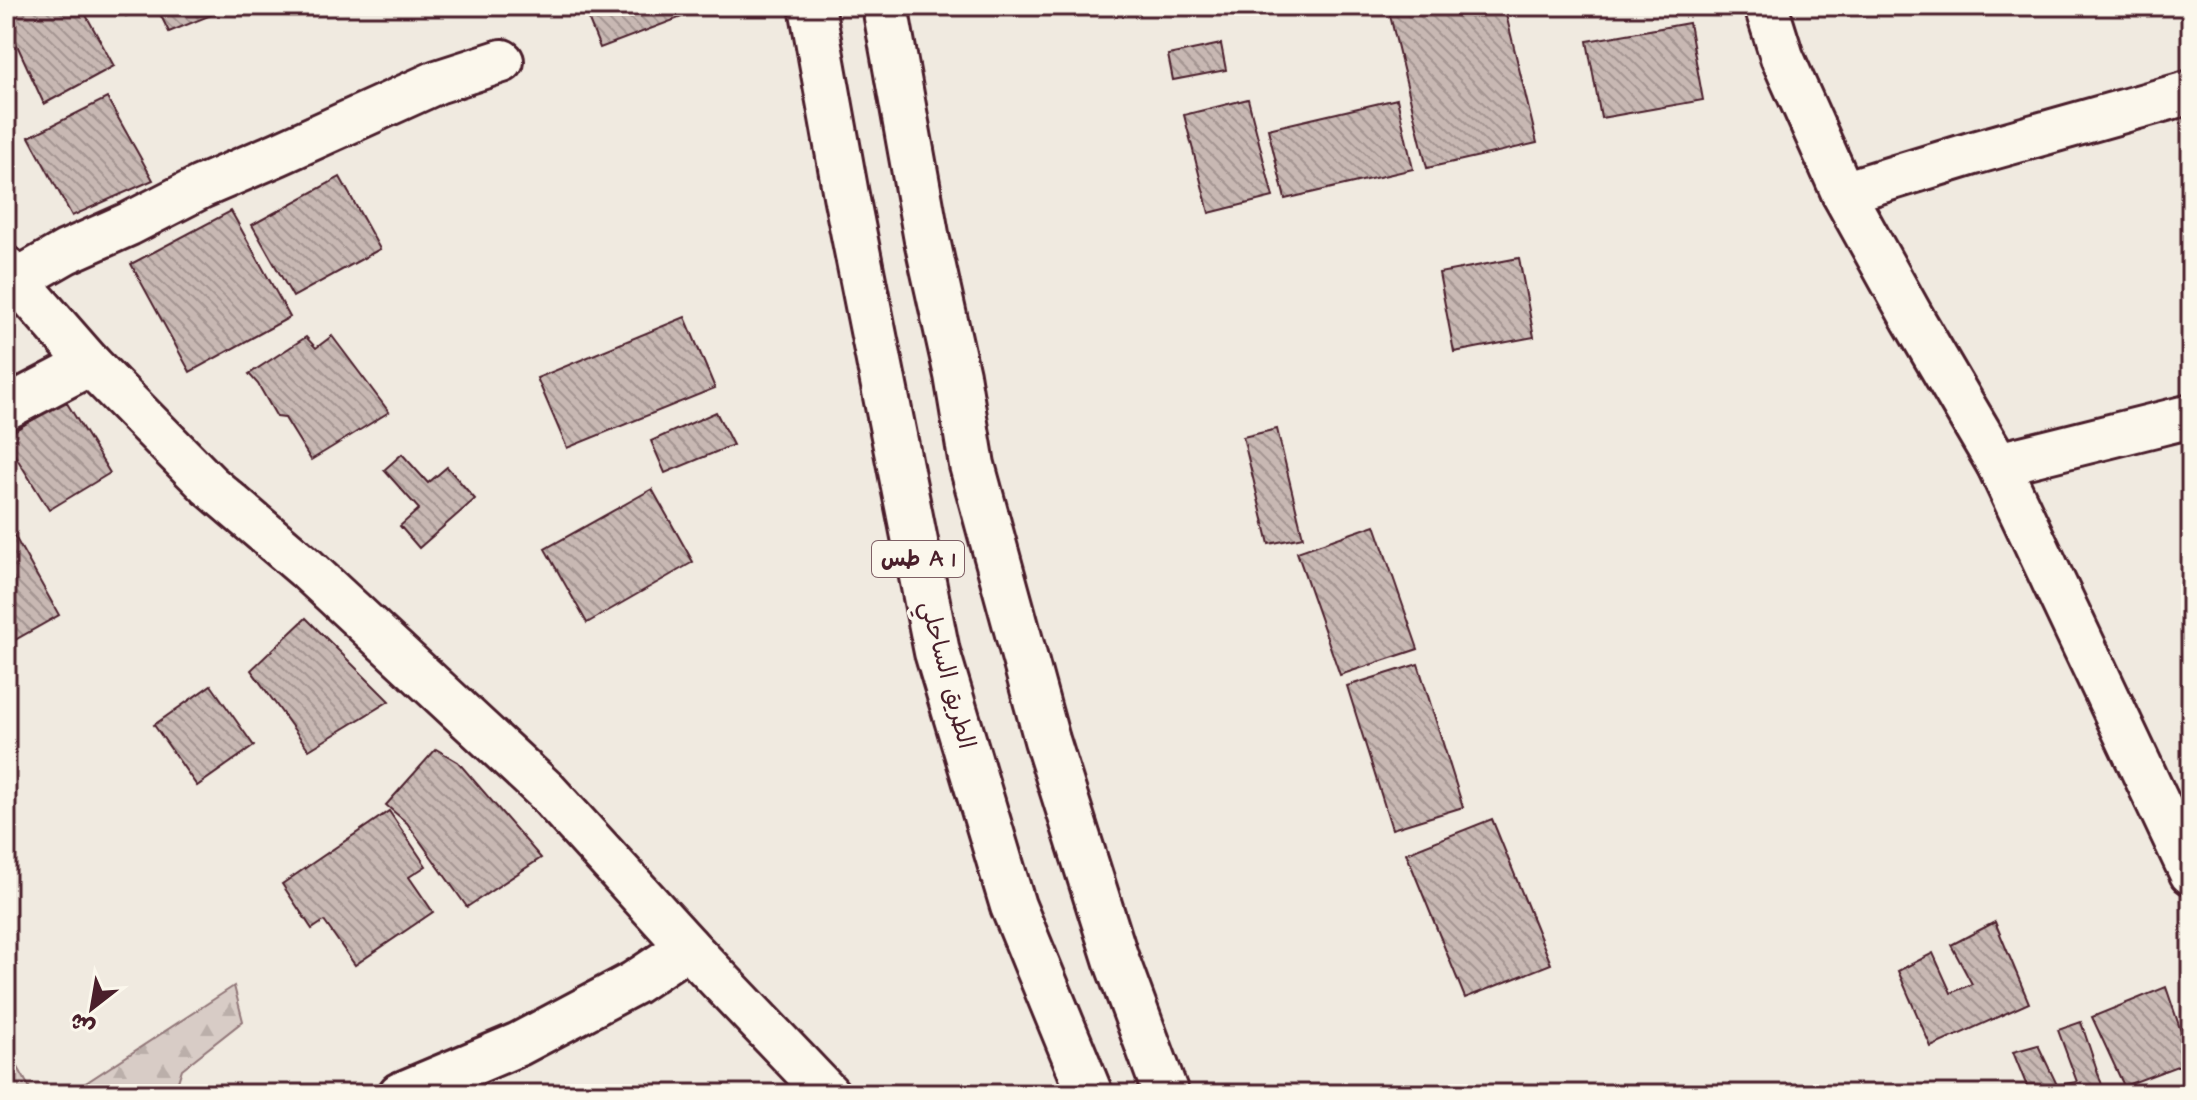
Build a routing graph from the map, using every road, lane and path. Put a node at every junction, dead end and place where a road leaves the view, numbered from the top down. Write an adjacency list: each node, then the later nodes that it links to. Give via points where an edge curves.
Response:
1 (812, 6): 16 (highway, الطريق الساحلي / طس A 1, via 937,652 1013,906)
2 (885, 6): 17 (highway, طس A 1, via 972,465 1047,740 1116,959)
3 (1766, 6): 6 (street, via 1782,57)
4 (502, 61): 7 (street, via 437,82)
5 (2191, 92): 6 (street)
6 (1843, 193): 11 (street)
7 (12, 274): 8 (street)
8 (90, 364): 9 (street); 13 (street, via 209,485 546,791)
9 (6, 408)
10 (2191, 416): 11 (street)
11 (1998, 464): 12 (street)
12 (2191, 873)
13 (688, 947): 14 (street, via 634,983 519,1044); 15 (street)
14 (400, 1094)
15 (828, 1094)
16 (1090, 1094)
17 (1166, 1094)

